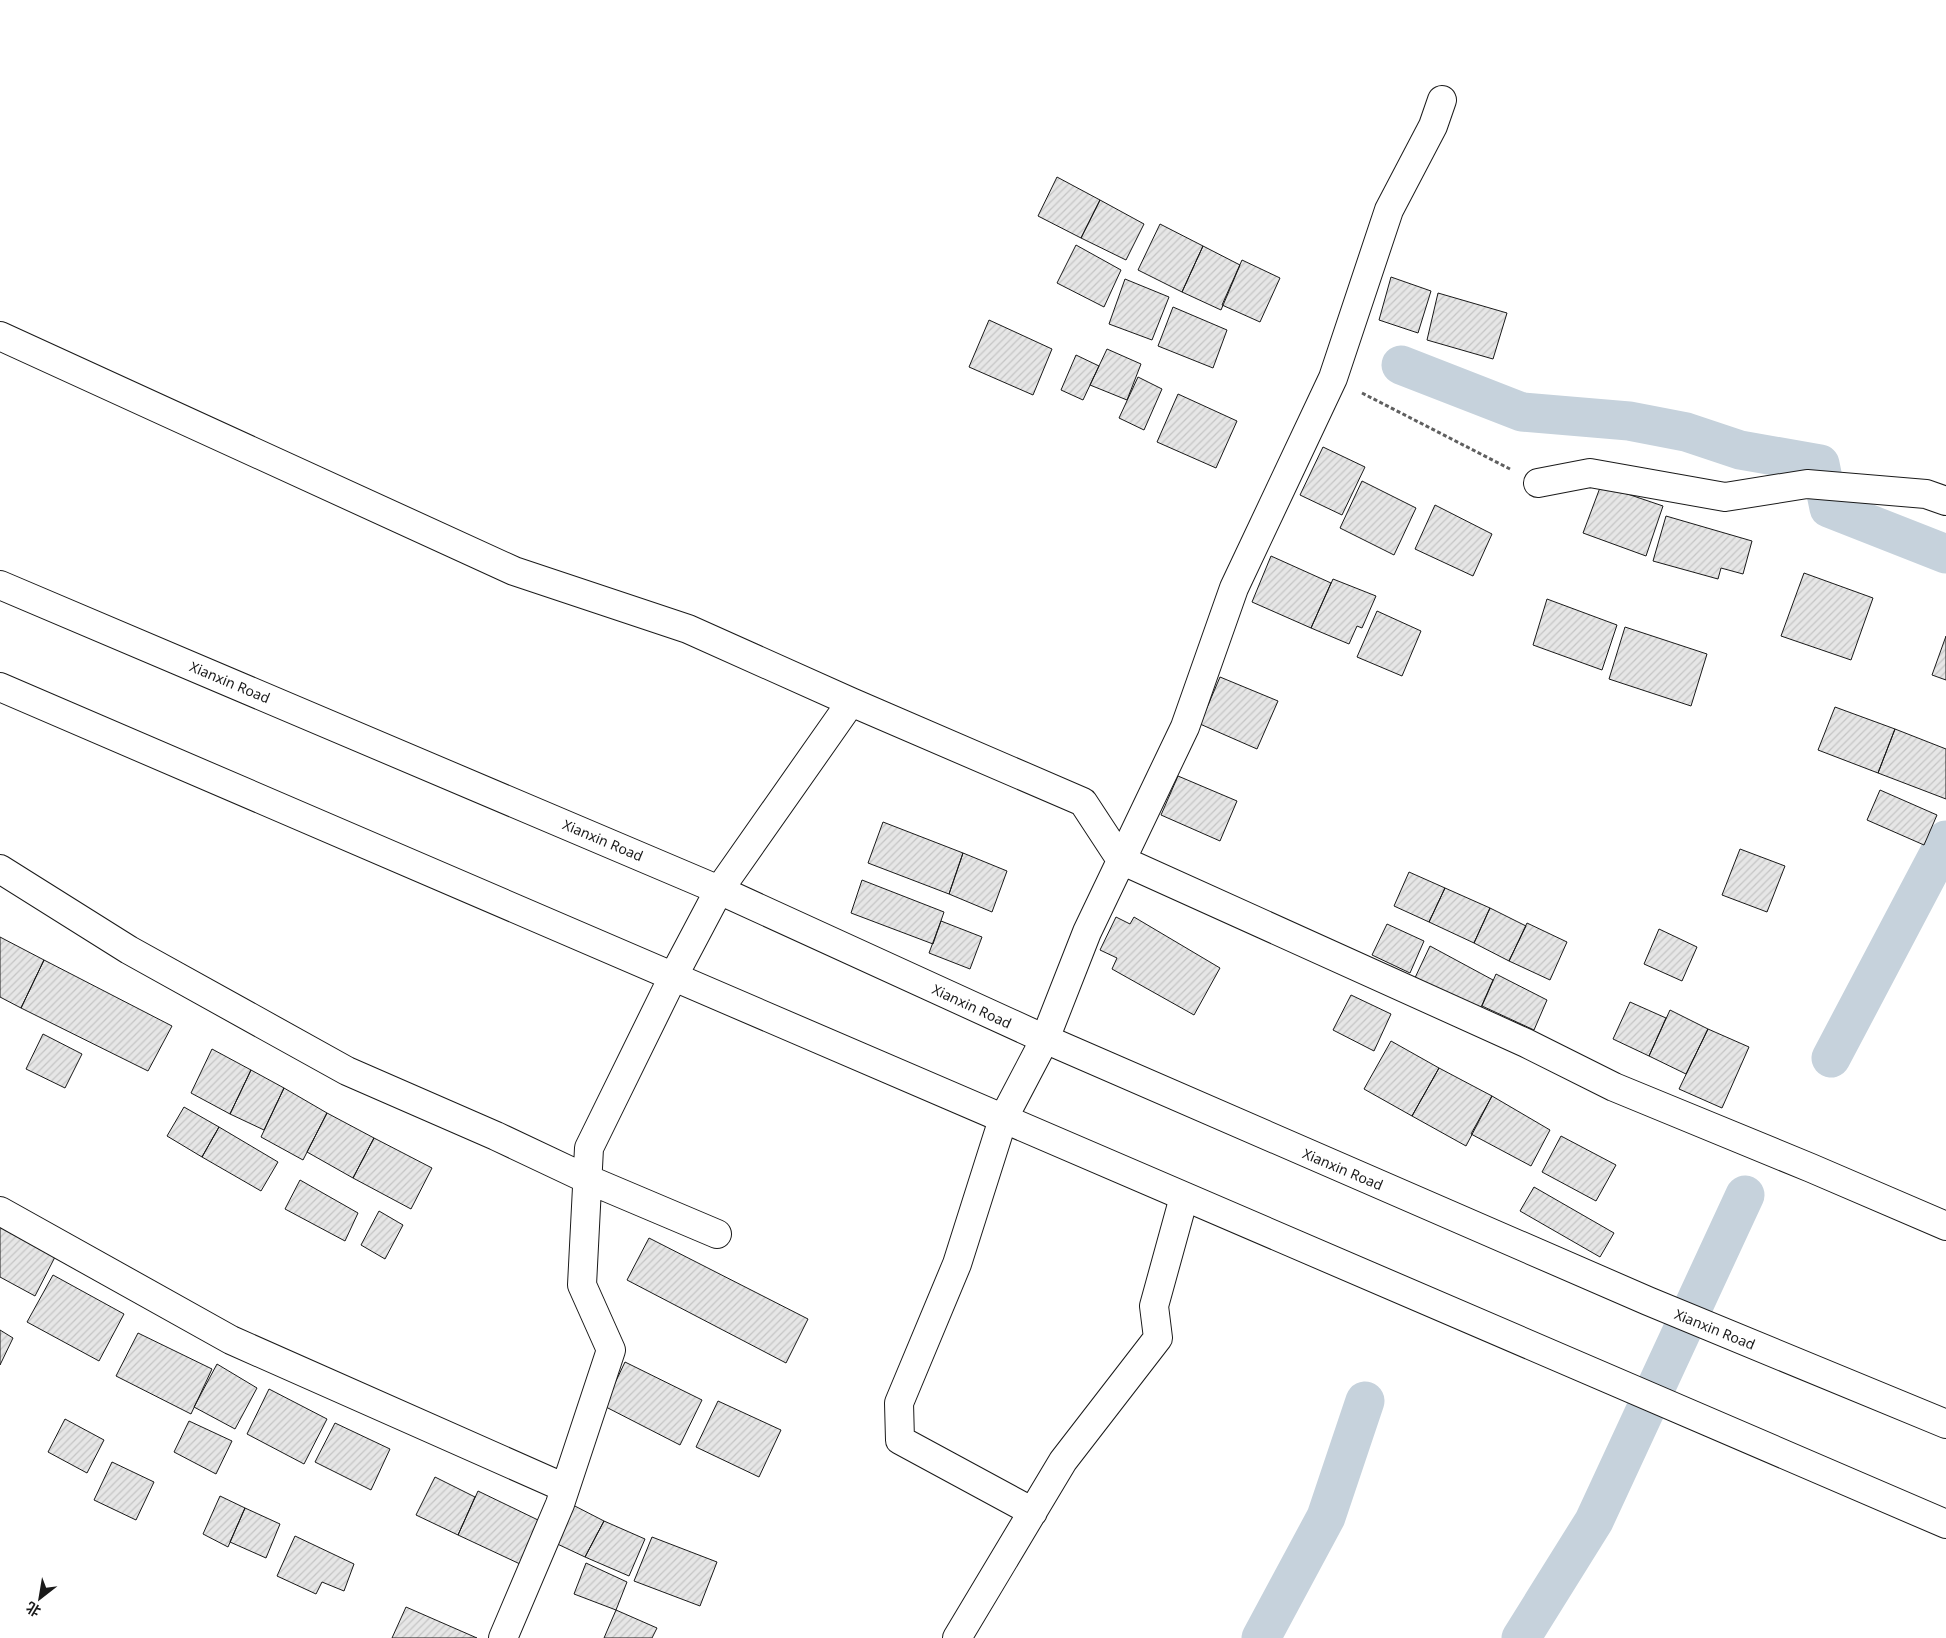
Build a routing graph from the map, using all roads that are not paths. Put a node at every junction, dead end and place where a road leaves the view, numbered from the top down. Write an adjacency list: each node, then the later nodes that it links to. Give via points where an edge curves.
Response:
1 (1442, 100): 8 (main road, via 1433,126 1389,210 1332,378 1234,588 1185,727)
2 (0, 336): 7 (main road, via 514,571 688,629)
3 (1538, 482): 4 (main road, via 1590,474 1725,497 1807,484 1926,494)
4 (1946, 501)
5 (0, 585): 10 (main road, Xianxin Road)
6 (0, 688): 11 (main road)
7 (851, 702): 8 (main road, via 1083,802); 10 (main road)
8 (1121, 860): 12 (main road, via 1087,932); 17 (main road, via 1526,1043 1614,1087)
9 (0, 869): 14 (main road, via 129,950 348,1071)
10 (719, 890): 11 (main road); 12 (main road, Xianxin Road)
11 (673, 977): 13 (main road); 14 (main road, via 589,1148)
12 (1045, 1039): 13 (main road); 19 (main road, Xianxin Road, via 1648,1300)
13 (1004, 1119): 15 (main road); 21 (main road, via 957,1264 899,1403 900,1440)
14 (587, 1179): 18 (main road); 20 (main road, via 582,1285 612,1350)
15 (1184, 1197): 21 (main road, via 1154,1306 1158,1338 1063,1461); 22 (main road)
16 (0, 1211): 20 (main road, via 231,1340)
17 (1946, 1226)
18 (717, 1234)
19 (1946, 1424)
20 (565, 1488): 23 (main road)
21 (1033, 1512): 24 (main road)
22 (1946, 1524)
23 (503, 1638)
24 (957, 1638)

